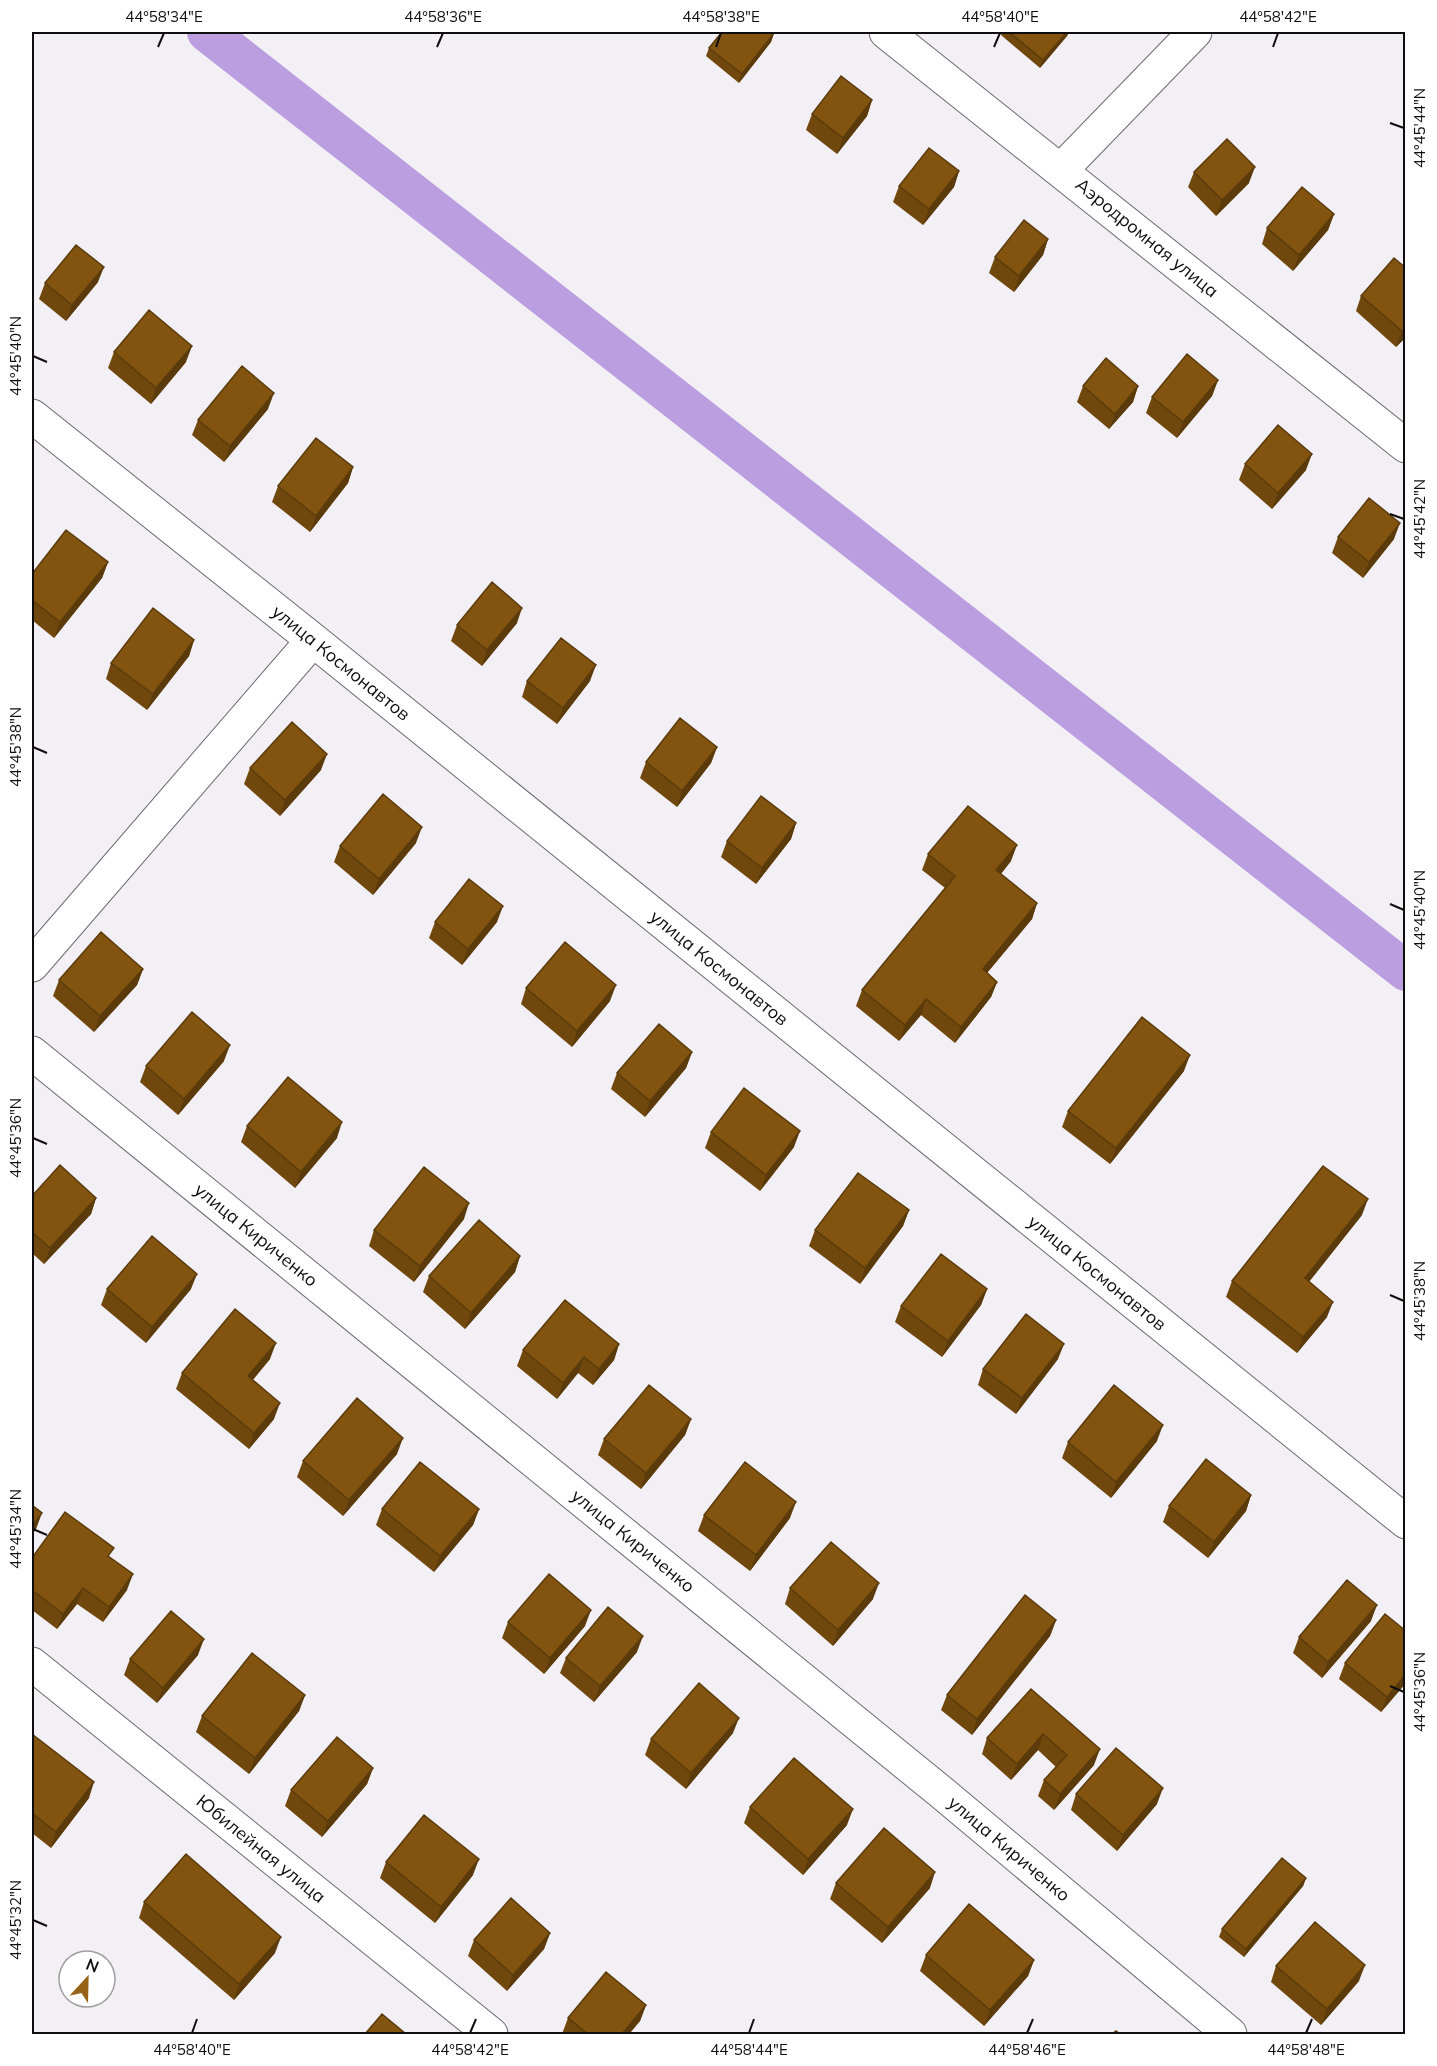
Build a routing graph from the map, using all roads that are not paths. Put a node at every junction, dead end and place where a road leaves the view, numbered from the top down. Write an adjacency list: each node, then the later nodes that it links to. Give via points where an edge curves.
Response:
1 (886, 32): 3 (street, Аэродромная улица)
2 (1195, 32): 3 (street)
3 (1062, 169): 5 (street, Аэродромная улица)
4 (32, 416): 6 (street, улица Космонавтов)
5 (1406, 446)
6 (313, 640): 7 (street); 9 (street, улица Космонавтов)
7 (32, 965)
8 (32, 1053): 12 (street, улица Кириченко, via 932,1785)
9 (1406, 1522)
10 (32, 1664): 11 (street, Юбилейная улица)
11 (491, 2034)
12 (1230, 2034)

